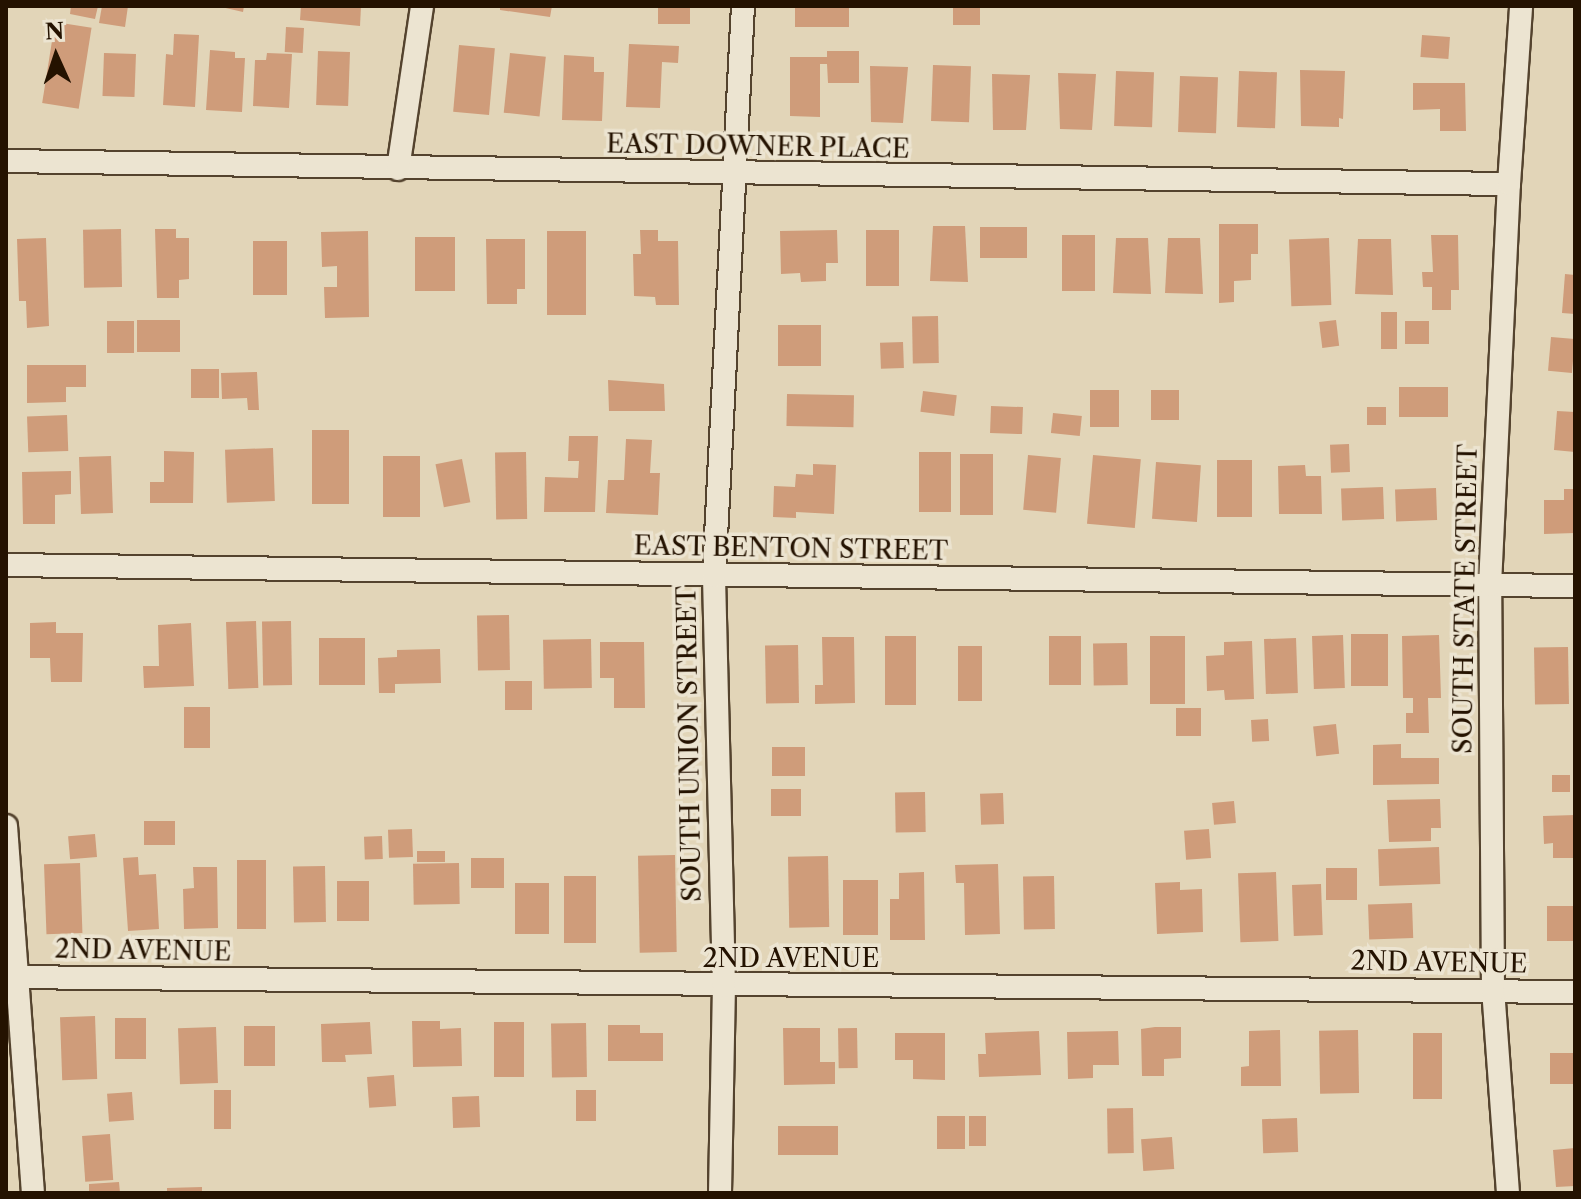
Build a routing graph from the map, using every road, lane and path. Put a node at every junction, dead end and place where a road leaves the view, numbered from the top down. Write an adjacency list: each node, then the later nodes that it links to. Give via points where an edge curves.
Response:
1 (422, 6): 5 (street)
2 (743, 6): 6 (street, SOUTH UNION STREET)
3 (1521, 6): 7 (street, SOUTH STATE STREET)
4 (6, 161): 5 (street, EAST DOWNER PLACE)
5 (398, 169): 6 (street, EAST DOWNER PLACE)
6 (734, 175): 7 (street, EAST DOWNER PLACE); 9 (street, SOUTH UNION STREET)
7 (1509, 184): 10 (street, SOUTH STATE STREET)
8 (6, 565): 9 (street, EAST BENTON STREET)
9 (714, 576): 10 (street, EAST BENTON STREET); 14 (street, SOUTH UNION STREET)
10 (1490, 585): 11 (street, EAST BENTON STREET); 15 (street, SOUTH STATE STREET)
11 (1575, 586)
12 (6, 826): 13 (street)
13 (11, 977): 14 (street, 2ND AVENUE); 17 (street)
14 (724, 986): 15 (street, 2ND AVENUE); 18 (street, SOUTH UNION STREET)
15 (1493, 991): 16 (street, 2ND AVENUE); 19 (street, SOUTH STATE STREET)
16 (1575, 992)
17 (33, 1193)
18 (720, 1193)
19 (1508, 1193)

